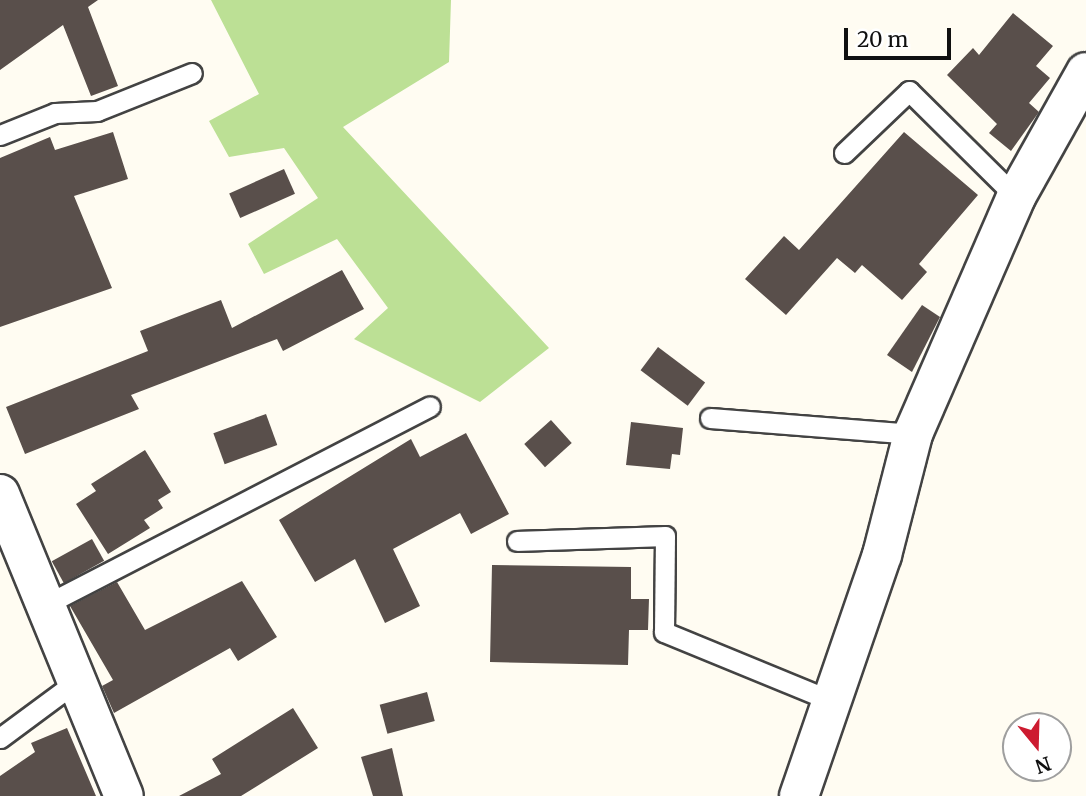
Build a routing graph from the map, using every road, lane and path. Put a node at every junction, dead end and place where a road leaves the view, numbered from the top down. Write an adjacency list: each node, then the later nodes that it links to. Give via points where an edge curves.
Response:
1 (1086, 72): 5 (street)
2 (192, 73): 3 (lane, via 97,111 55,113)
3 (0, 135)
4 (844, 153): 5 (lane, via 909,91)
5 (1016, 197): 8 (street)
6 (430, 406): 11 (lane)
7 (710, 418): 8 (lane)
8 (914, 434): 13 (street, via 882,555)
9 (3, 509): 11 (street)
10 (517, 541): 13 (lane, via 665,536 664,632)
11 (45, 605): 12 (street)
12 (77, 681): 14 (lane); 15 (street)
13 (832, 701): 16 (street)
14 (0, 738)
15 (124, 796)
16 (799, 796)

